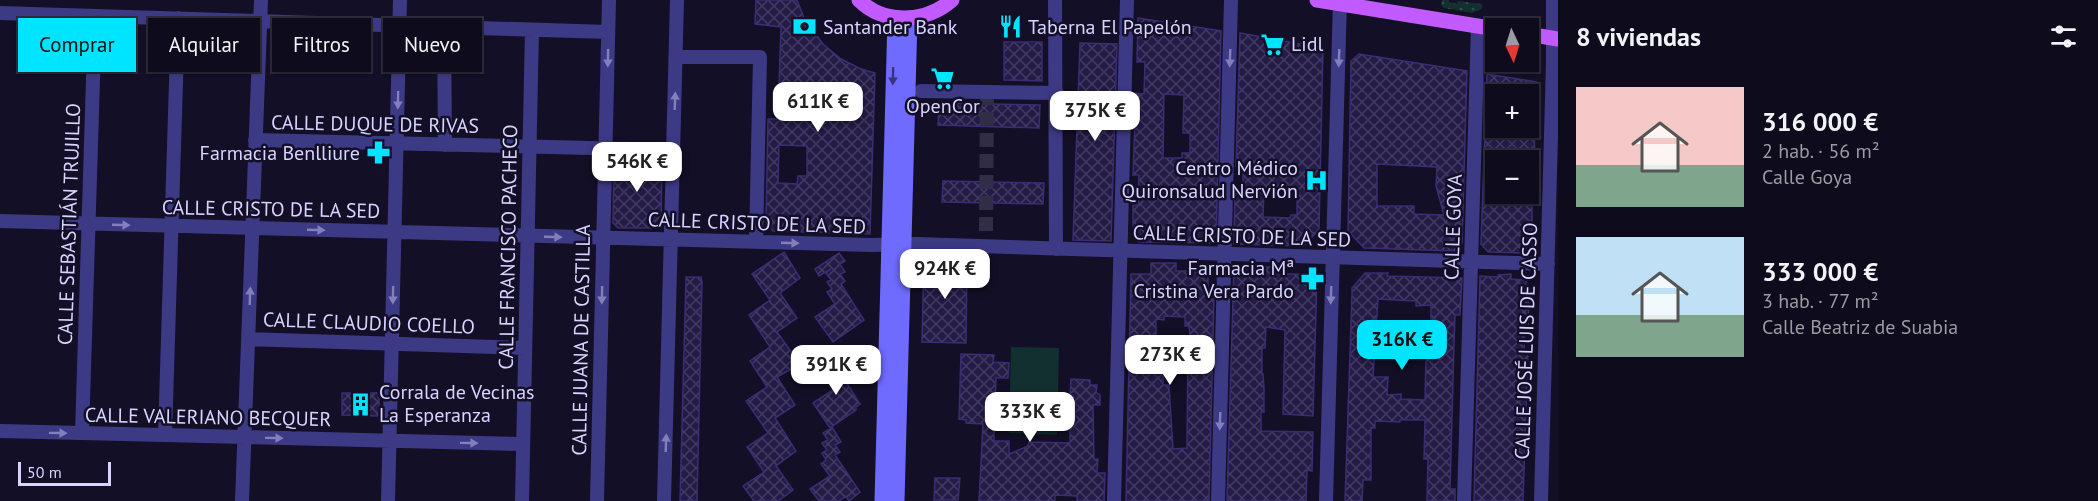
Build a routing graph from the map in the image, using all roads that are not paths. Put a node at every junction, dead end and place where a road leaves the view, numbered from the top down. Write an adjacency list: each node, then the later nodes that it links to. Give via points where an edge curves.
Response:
1 (261, 0): 19 (street)
2 (400, 0): 16 (street)
3 (609, 0): 25 (street, CALLE JUANA DE CASTILLA)
4 (677, 0): 28 (street)
5 (859, 0): 17 (main road, via 872,10)
6 (952, 0): 18 (main road, via 928,15)
7 (1055, 0): 34 (street)
8 (1127, 0): 53 (street)
9 (1231, 0): 54 (street, one-way to 54)
10 (1317, 0): 12 (main road)
11 (1553, 0): 27 (street, CALLE JOSÉ LUIS DE CASSO)
12 (1340, 2): 21 (main road); 55 (street, one-way to 55)
13 (0, 13): 14 (street)
14 (95, 16): 15 (street); 42 (street, CALLE SEBASTIÁN TRUJILLO)
15 (178, 18)
16 (400, 18)
17 (895, 18): 18 (main road); 51 (main road, one-way to 51)
18 (910, 18): 50 (main road)
19 (260, 21): 20 (street)
20 (383, 25)
21 (1478, 26): 22 (main road); 56 (street, CALLE GOYA)
22 (1485, 27)
23 (482, 28): 24 (street)
24 (532, 30): 25 (street); 38 (street, CALLE FRANCISCO PACHECO)
25 (608, 32): 39 (street, CALLE JUANA DE CASTILLA, one-way to 39)
26 (1539, 36): 27 (main road)
27 (1555, 39): 57 (street, CALLE JOSÉ LUIS DE CASSO)
28 (676, 57): 40 (street, one-way to 28); 49 (street, via 760,57)
29 (177, 72): 43 (street)
30 (258, 72): 35 (street)
31 (399, 72): 36 (street, one-way to 36)
32 (444, 72): 37 (street)
33 (921, 91): 34 (street)
34 (1056, 93): 52 (street)
35 (255, 140): 36 (street, CALLE DUQUE DE RIVAS); 44 (street)
36 (397, 144): 37 (street, CALLE DUQUE DE RIVAS); 45 (street)
37 (445, 145): 38 (street, CALLE DUQUE DE RIVAS)
38 (530, 147): 39 (street, CALLE DUQUE DE RIVAS); 46 (street, CALLE FRANCISCO PACHECO)
39 (606, 149): 40 (street, CALLE DUQUE DE RIVAS); 47 (street, CALLE JUANA DE CASTILLA)
40 (674, 150): 48 (street)
41 (0, 221): 42 (street, CALLE CRISTO DE LA SED)
42 (89, 224): 43 (street, CALLE CRISTO DE LA SED, one-way to 43); 62 (street, CALLE SEBASTIÁN TRUJILLO)
43 (173, 226): 44 (street, CALLE CRISTO DE LA SED); 63 (street)
44 (252, 228): 45 (street, CALLE CRISTO DE LA SED, one-way to 45); 58 (street, one-way to 44)
45 (395, 232): 46 (street, CALLE CRISTO DE LA SED); 59 (street, one-way to 59)
46 (528, 236): 47 (street, CALLE CRISTO DE LA SED, one-way to 47); 60 (street, CALLE FRANCISCO PACHECO)
47 (603, 238): 48 (street, CALLE CRISTO DE LA SED); 70 (street, CALLE JUANA DE CASTILLA, one-way to 70)
48 (671, 240): 49 (street, CALLE CRISTO DE LA SED); 71 (street, one-way to 48)
49 (756, 242): 51 (street, CALLE CRISTO DE LA SED, one-way to 51)
50 (905, 244): 51 (street, CALLE CRISTO DE LA SED); 52 (street, CALLE CRISTO DE LA SED); 73 (main road)
51 (889, 245): 72 (main road)
52 (1056, 249): 53 (street, CALLE CRISTO DE LA SED)
53 (1120, 251): 54 (street, CALLE CRISTO DE LA SED); 74 (street)
54 (1224, 255): 55 (street, CALLE CRISTO DE LA SED); 75 (street, one-way to 75)
55 (1332, 258): 56 (street, CALLE CRISTO DE LA SED); 76 (street, one-way to 76)
56 (1471, 262): 57 (street, CALLE CRISTO DE LA SED); 77 (street, CALLE GOYA)
57 (1548, 264): 78 (street, CALLE JOSÉ LUIS DE CASSO)
58 (248, 339): 59 (street, CALLE CLAUDIO COELLO); 64 (street)
59 (392, 343): 60 (street, CALLE CLAUDIO COELLO); 65 (street)
60 (525, 348): 66 (street, CALLE FRANCISCO PACHECO)
61 (0, 431): 62 (street, CALLE VALERIANO BECQUER, one-way to 62)
62 (82, 433): 63 (street, CALLE VALERIANO BECQUER)
63 (165, 435): 64 (street, CALLE VALERIANO BECQUER)
64 (244, 437): 65 (street, CALLE VALERIANO BECQUER, one-way to 65); 67 (street)
65 (390, 441): 66 (street, CALLE VALERIANO BECQUER, one-way to 66); 68 (street)
66 (523, 444): 69 (street, CALLE FRANCISCO PACHECO)
67 (242, 501)
68 (388, 501)
69 (522, 501)
70 (597, 501)
71 (664, 501)
72 (882, 501)
73 (897, 501)
74 (1114, 501)
75 (1218, 501)
76 (1326, 501)
77 (1464, 501)
78 (1541, 501)

